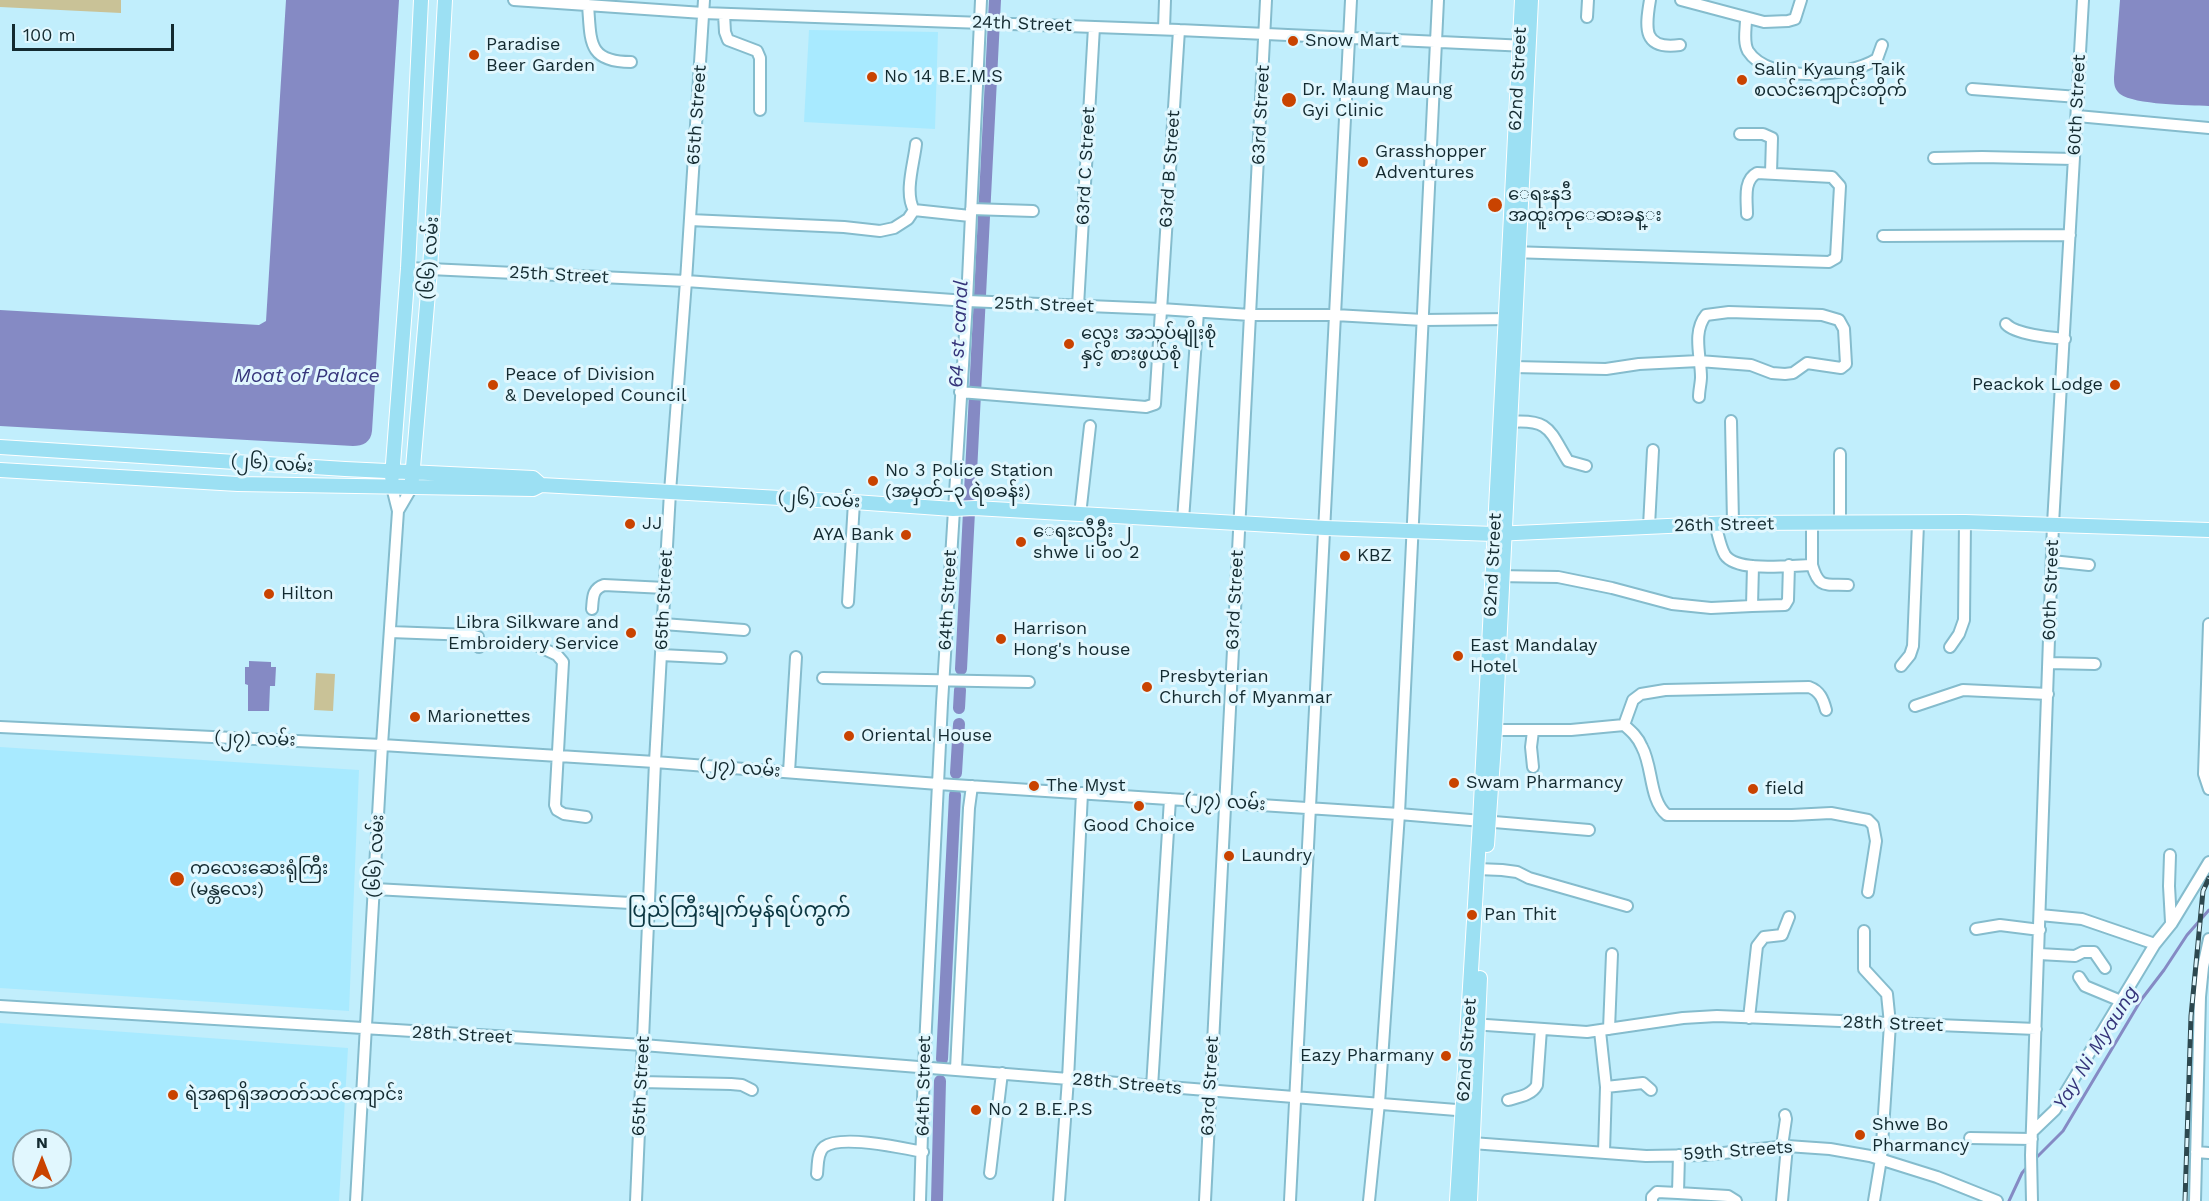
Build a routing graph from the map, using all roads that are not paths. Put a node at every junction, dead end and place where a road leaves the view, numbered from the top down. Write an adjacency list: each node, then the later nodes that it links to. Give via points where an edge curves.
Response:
1 (422, 0): 52 (main road, (၆၆) လမ်း)
2 (445, 0): 53 (main road, (၆၆) လမ်း)
3 (514, 0): 18 (street, 24th Street)
4 (704, 0): 19 (street, 65th Street)
5 (981, 0): 22 (street, 64th Street)
6 (1165, 0): 25 (street)
7 (1266, 0): 27 (street, 63rd Street)
8 (1351, 0): 28 (street)
9 (1438, 0): 29 (street)
10 (1522, 0): 32 (main road, 62nd Street)
11 (1531, 0): 32 (main road, 62nd Street)
12 (1588, 0): 21 (street)
13 (1650, 0): 30 (street, via 1646,25 1651,39 1667,47)
14 (1681, 0): 17 (street)
15 (1801, 0): 24 (street, via 1795,19)
16 (2083, 0): 35 (street, 60th Street)
17 (1709, 3): 24 (street)
18 (588, 5): 19 (street, 24th Street); 33 (street, via 590,34 598,54)
19 (703, 13): 20 (street, 24th Street); 48 (street, 65th Street)
20 (724, 14): 22 (street, 24th Street); 36 (street, via 728,40 757,51 760,58)
21 (1587, 17)
22 (988, 22): 23 (street, 24th Street); 45 (street, 64th Street)
23 (1094, 27): 25 (street, 24th Street); 56 (street, 63rd C Street)
24 (1746, 27): 31 (street, via 1749,52 1769,68 1804,75 1868,65 1877,59)
25 (1164, 29): 26 (street, 24th Street)
26 (1179, 30): 27 (street, 24th Street); 57 (street, 63rd B Street)
27 (1265, 34): 28 (street, 24th Street); 59 (street, 63rd Street)
28 (1349, 39): 29 (street, 24th Street); 60 (street)
29 (1436, 43): 32 (street, 24th Street); 62 (street)
30 (1680, 45)
31 (1881, 45)
32 (1524, 46): 51 (main road, 62nd Street)
33 (631, 62)
34 (1972, 89): 35 (street)
35 (2078, 97): 37 (street, 60th Street)
36 (760, 110)
37 (2077, 116): 38 (street); 42 (street, 60th Street)
38 (2209, 128)
39 (1740, 134): 43 (street, via 1772,138)
40 (916, 144): 44 (street, via 910,194)
41 (1934, 158): 42 (street)
42 (2074, 159): 49 (street, 60th Street)
43 (1772, 173): 47 (street, via 1757,173 1749,178); 51 (street, via 1828,176 1838,182 1836,258 1829,262)
44 (914, 210): 45 (street); 48 (street, via 894,228 880,231)
45 (977, 211): 46 (street); 55 (street, 64th Street)
46 (1033, 211)
47 (1747, 214)
48 (690, 220): 54 (street, 65th Street)
49 (2070, 235): 50 (street); 64 (street, 60th Street)
50 (1883, 236)
51 (1514, 252): 61 (main road, 62nd Street)
52 (408, 268): 53 (street, 25th Street); 77 (main road, (၆၆) လမ်း)
53 (430, 270): 54 (street, 25th Street); 78 (main road, (၆၆) လမ်း)
54 (686, 281): 55 (street, 25th Street); 82 (street, 65th Street)
55 (975, 302): 56 (street, 25th Street); 67 (street, 64th Street)
56 (1078, 306): 57 (street, 25th Street)
57 (1161, 309): 58 (street, 25th Street); 67 (street, 63rd B Street, via 1152,406)
58 (1198, 312): 59 (street, 25th Street); 87 (street)
59 (1251, 315): 60 (street, 25th Street); 89 (street, 63rd Street)
60 (1335, 315): 62 (street, 25th Street); 97 (street)
61 (1510, 319): 62 (street, 25th Street); 66 (main road, 62nd Street); 100 (main road, 62nd Street)
62 (1423, 320): 98 (street)
63 (2006, 324): 64 (street, via 2041,338)
64 (2064, 339): 95 (street, 60th Street)
65 (1699, 361): 65 (street, via 1699,326 1712,313 1822,315 1839,320 1844,329 1846,364 1841,368 1807,363 1785,374 1750,364); 66 (street, via 1606,369); 68 (street)
66 (1513, 368): 70 (main road, 62nd Street)
67 (970, 393): 84 (street, 64th Street)
68 (1698, 397)
69 (1731, 421): 90 (street)
70 (1510, 422): 75 (street, via 1540,423 1548,428 1568,461); 100 (main road, 62nd Street)
71 (1090, 426): 86 (street)
72 (0, 447): 77 (main road, (၂၆) လမ်း)
73 (1653, 450): 96 (street)
74 (1840, 454): 92 (street)
75 (1586, 466)
76 (0, 470): 80 (main road, (၂၆) လမ်း, via 144,480)
77 (392, 470): 78 (main road, (၂၆) လမ်း); 80 (main road, (၆၆) လမ်း)
78 (413, 471): 79 (main road, (၂၆) လမ်း, via 533,478); 81 (main road, (၆၆) လမ်း)
79 (541, 485): 81 (main road, (၂၆) လမ်း, via 533,489); 82 (main road, (၂၆) လမ်း)
80 (392, 487): 81 (main road, (၂၆) လမ်း); 85 (street, (၆၆) လမ်း)
81 (412, 487): 85 (street, (၆၆) လမ်း)
82 (670, 492): 83 (main road, (၂၆) လမ်း); 108 (street, 65th Street)
83 (854, 502): 84 (main road, (၂၆) လမ်း); 109 (street)
84 (964, 508): 86 (main road, (၂၆) လမ်း); 127 (street, 64th Street)
85 (398, 511): 115 (street, (၆၆) လမ်း)
86 (1080, 515): 87 (main road, (၂၆) လမ်း)
87 (1183, 520): 89 (main road, (၂၆) လမ်း)
88 (1965, 522): 94 (main road, 26th Street); 95 (main road, 26th Street); 118 (street, via 1964,620)
89 (1240, 523): 97 (main road, 26th Street); 146 (street, 63rd Street)
90 (1732, 523): 91 (main road, 26th Street); 93 (main road, 26th Street)
91 (1812, 523): 92 (main road, 26th Street); 103 (street)
92 (1840, 523): 94 (main road, 26th Street)
93 (1715, 524): 96 (main road, 26th Street); 105 (street, via 1726,556 1738,565)
94 (1918, 524): 125 (street, via 1912,646)
95 (2053, 524): 99 (main road, 26th Street); 101 (street, 60th Street)
96 (1649, 526): 100 (main road, 26th Street)
97 (1325, 528): 98 (main road, 26th Street); 147 (street)
98 (1412, 530): 100 (main road, 26th Street); 148 (street)
99 (2209, 530)
100 (1499, 534): 106 (main road, 62nd Street)
101 (2052, 561): 104 (street); 123 (street, 60th Street)
102 (1789, 565): 103 (street); 105 (street); 110 (street, via 1785,605)
103 (1812, 565): 107 (street, via 1816,579 1822,583)
104 (2089, 565)
105 (1752, 566): 110 (street)
106 (1497, 576): 110 (street, via 1558,577 1672,604); 134 (main road, 62nd Street)
107 (1848, 585)
108 (665, 588): 111 (street, via 603,585 594,591); 112 (street, 65th Street)
109 (848, 602)
110 (1752, 606)
111 (592, 609)
112 (663, 624): 114 (street); 119 (street, 65th Street)
113 (2209, 624): 120 (street)
114 (744, 630)
115 (390, 632): 116 (street, via 471,634 478,637); 136 (street, (၆၆) လမ်း)
116 (479, 647)
117 (540, 647): 137 (street, via 563,662)
118 (1950, 647)
119 (661, 655): 122 (street); 138 (street, 65th Street)
120 (2208, 656): 143 (street, via 2204,774)
121 (796, 657): 140 (street)
122 (721, 658)
123 (2049, 663): 124 (street); 129 (street, 60th Street)
124 (2095, 664)
125 (1901, 666)
126 (823, 678): 127 (street)
127 (944, 679): 128 (street); 141 (street, 64th Street)
128 (1029, 682)
129 (2048, 694): 130 (street, via 1963,690); 159 (street, 60th Street)
130 (1915, 706)
131 (1826, 710): 132 (street, via 1822,697 1809,687 1665,690 1641,694 1633,700)
132 (1624, 725): 135 (street); 156 (street, via 1643,748 1657,799 1667,815 1831,813 1868,820 1874,825 1876,841)
133 (0, 727): 136 (street, (၂၇) လမ်း)
134 (1489, 730): 135 (street); 150 (main road, 62nd Street)
135 (1533, 731): 139 (street)
136 (382, 745): 137 (street, (၂၇) လမ်း); 155 (street, (၆၆) လမ်း)
137 (559, 756): 138 (street, (၂၇) လမ်း); 149 (street, via 556,810)
138 (655, 762): 140 (street, (၂၇) လမ်း); 157 (street, 65th Street)
139 (1533, 767)
140 (789, 772): 141 (street, (၂၇) လမ်း)
141 (948, 785): 142 (street, (၂၇) လမ်း); 182 (street, 64th Street)
142 (972, 786): 144 (street, (၂၇) လမ်း); 183 (street)
143 (2209, 789)
144 (1082, 793): 145 (street, (၂၇) လမ်း); 185 (street)
145 (1170, 799): 146 (street, (၂၇) လမ်း); 187 (street)
146 (1224, 802): 147 (street, (၂၇) လမ်း); 190 (street, 63rd Street)
147 (1311, 809): 148 (street, (၂၇) လမ်း); 192 (street)
148 (1399, 814): 150 (street, (၂၇) လမ်း); 194 (street)
149 (586, 816)
150 (1485, 822): 151 (street, (၂၇) လမ်း); 154 (main road, 62nd Street)
151 (1589, 830)
152 (2169, 855): 161 (street)
153 (2209, 862): 161 (street)
154 (1481, 869): 158 (street, via 1517,872); 175 (main road, 62nd Street)
155 (375, 889): 157 (street); 177 (street, (၆၆) လမ်း)
156 (1868, 892)
157 (649, 904): 181 (street, 65th Street)
158 (1627, 906)
159 (2040, 915): 164 (street, 60th Street); 166 (street, via 2082,919)
160 (1789, 917): 174 (street, via 1782,935 1764,937 1757,946)
161 (2172, 923): 166 (street)
162 (1976, 929): 164 (street, via 2000,926)
163 (1864, 930): 176 (street, via 1864,969 1887,994)
164 (2040, 930): 168 (street, 60th Street)
165 (2208, 942): 171 (street)
166 (2155, 944): 172 (street)
167 (1612, 954): 180 (street)
168 (2039, 954): 169 (street, via 2074,956 2094,952); 179 (street, 60th Street)
169 (2105, 968)
170 (2079, 977): 172 (street, via 2085,986)
171 (2204, 998): 203 (street)
172 (2121, 1001): 197 (street, via 2055,1110)
173 (0, 1006): 177 (street, 28th Street)
174 (1749, 1018): 176 (street, 28th Street); 180 (street, 28th Street, via 1703,1016)
175 (1474, 1024): 178 (street, 28th Street); 195 (main road, 62nd Street)
176 (1890, 1024): 179 (street, 28th Street); 206 (street)
177 (366, 1029): 181 (street, 28th Street); 211 (street, (၆၆) လမ်း)
178 (1541, 1029): 180 (street, 28th Street); 193 (street, via 1538,1085 1527,1094)
179 (2036, 1029): 197 (street, 60th Street)
180 (1604, 1030): 188 (street)
181 (643, 1045): 182 (street, 28th Street); 186 (street, 65th Street)
182 (924, 1067): 183 (street, 28th Streets); 201 (street, 64th Street)
183 (956, 1069): 184 (street, 28th Streets)
184 (1002, 1073): 185 (street, 28th Streets); 207 (street)
185 (1068, 1079): 187 (street, 28th Streets); 214 (street)
186 (641, 1082): 189 (street, via 731,1084); 212 (street, 65th Street)
187 (1152, 1087): 190 (street, 28th Streets)
188 (1606, 1087): 191 (street, via 1643,1083); 202 (street)
189 (752, 1090)
190 (1210, 1090): 192 (street, 28th Streets); 215 (street, 63rd Street)
191 (1651, 1090)
192 (1296, 1097): 194 (street, 28th Streets); 216 (street)
193 (1508, 1100)
194 (1379, 1103): 195 (street, 28th Streets); 217 (street)
195 (1468, 1111): 199 (main road, 62nd Street); 218 (main road, 62nd Street)
196 (1785, 1115): 200 (street)
197 (2032, 1135): 198 (street); 224 (street, 60th Street)
198 (1970, 1137)
199 (1472, 1143): 202 (street, 59th Streets); 219 (main road, 62nd Street)
200 (1784, 1146): 205 (street, 59th Streets); 206 (street, 59th Streets, via 1830,1149); 222 (street)
201 (923, 1152): 208 (street, via 875,1143 830,1144 819,1153); 213 (street, 64th Street)
202 (1604, 1152): 205 (street, 59th Streets)
203 (2196, 1152): 204 (street); 225 (street)
204 (2209, 1153)
205 (1679, 1155): 209 (street)
206 (1881, 1159): 210 (street, 59th Streets); 223 (street)
207 (990, 1173)
208 (817, 1174)
209 (1678, 1192): 220 (street, via 1657,1192); 221 (street, via 1728,1196)
210 (1991, 1200)
211 (356, 1201)
212 (636, 1201)
213 (920, 1201)
214 (1059, 1201)
215 (1205, 1201)
216 (1290, 1201)
217 (1369, 1201)
218 (1457, 1201)
219 (1470, 1201)
220 (1652, 1201)
221 (1736, 1201)
222 (1782, 1201)
223 (1874, 1201)
224 (2032, 1201)
225 (2194, 1201)

